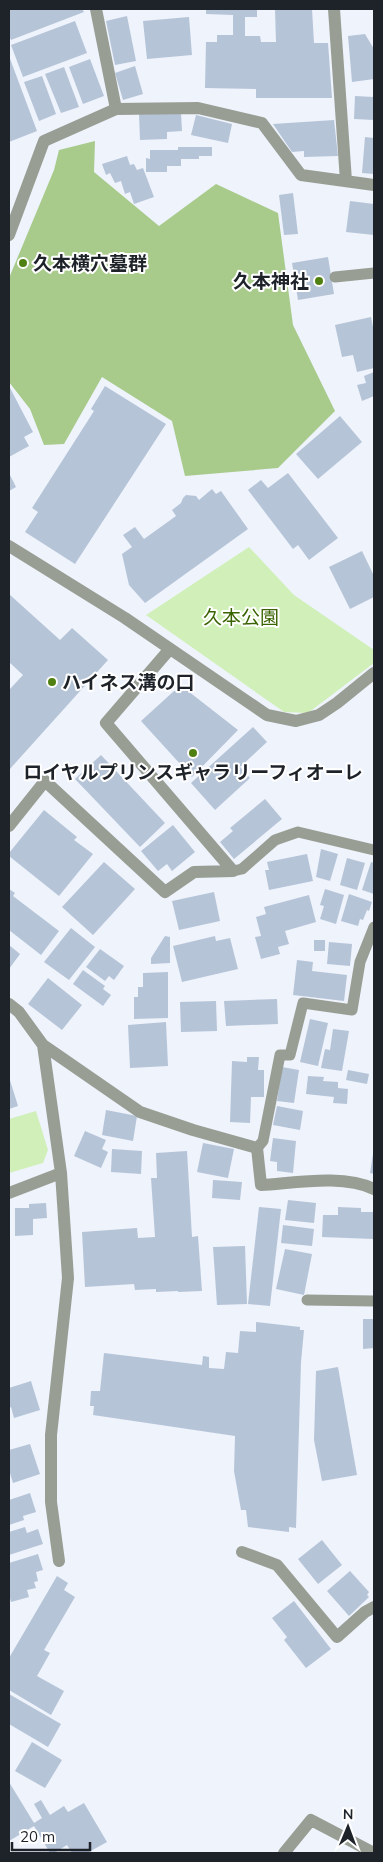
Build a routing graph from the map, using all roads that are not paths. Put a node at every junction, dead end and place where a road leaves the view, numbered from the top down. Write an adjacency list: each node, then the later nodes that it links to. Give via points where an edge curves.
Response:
1 (96, 9): 3 (street)
2 (334, 9): 4 (street)
3 (116, 109): 4 (street, via 198,108 262,122 300,175); 6 (street, via 44,141)
4 (346, 181): 5 (street)
5 (374, 184)
6 (9, 235)
7 (374, 273): 8 (lane)
8 (335, 277)
9 (9, 546): 10 (street, via 125,618)
10 (169, 650): 11 (street, via 267,715 296,720 319,714); 14 (street, via 106,723)
11 (374, 673)
12 (9, 826): 14 (street, via 46,781 165,892 194,872)
13 (374, 850): 14 (lane, via 298,832 275,840 242,869)
14 (233, 871)
15 (374, 927): 18 (lane, via 360,962 352,1010 303,1003 290,1055 280,1055 263,1141)
16 (9, 1004): 17 (street, via 19,1012)
17 (43, 1045): 18 (street, via 140,1112); 19 (street)
18 (257, 1148): 20 (street, via 261,1184 338,1181 362,1183)
19 (61, 1173): 21 (street); 25 (street, via 68,1278 51,1435 51,1502)
20 (374, 1189)
21 (9, 1193)
22 (307, 1300): 23 (lane)
23 (374, 1301)
24 (242, 1552): 26 (street, via 277,1565 337,1637)
25 (59, 1561)
26 (374, 1607)
27 (284, 1853): 28 (street, via 311,1820)
28 (374, 1853)

